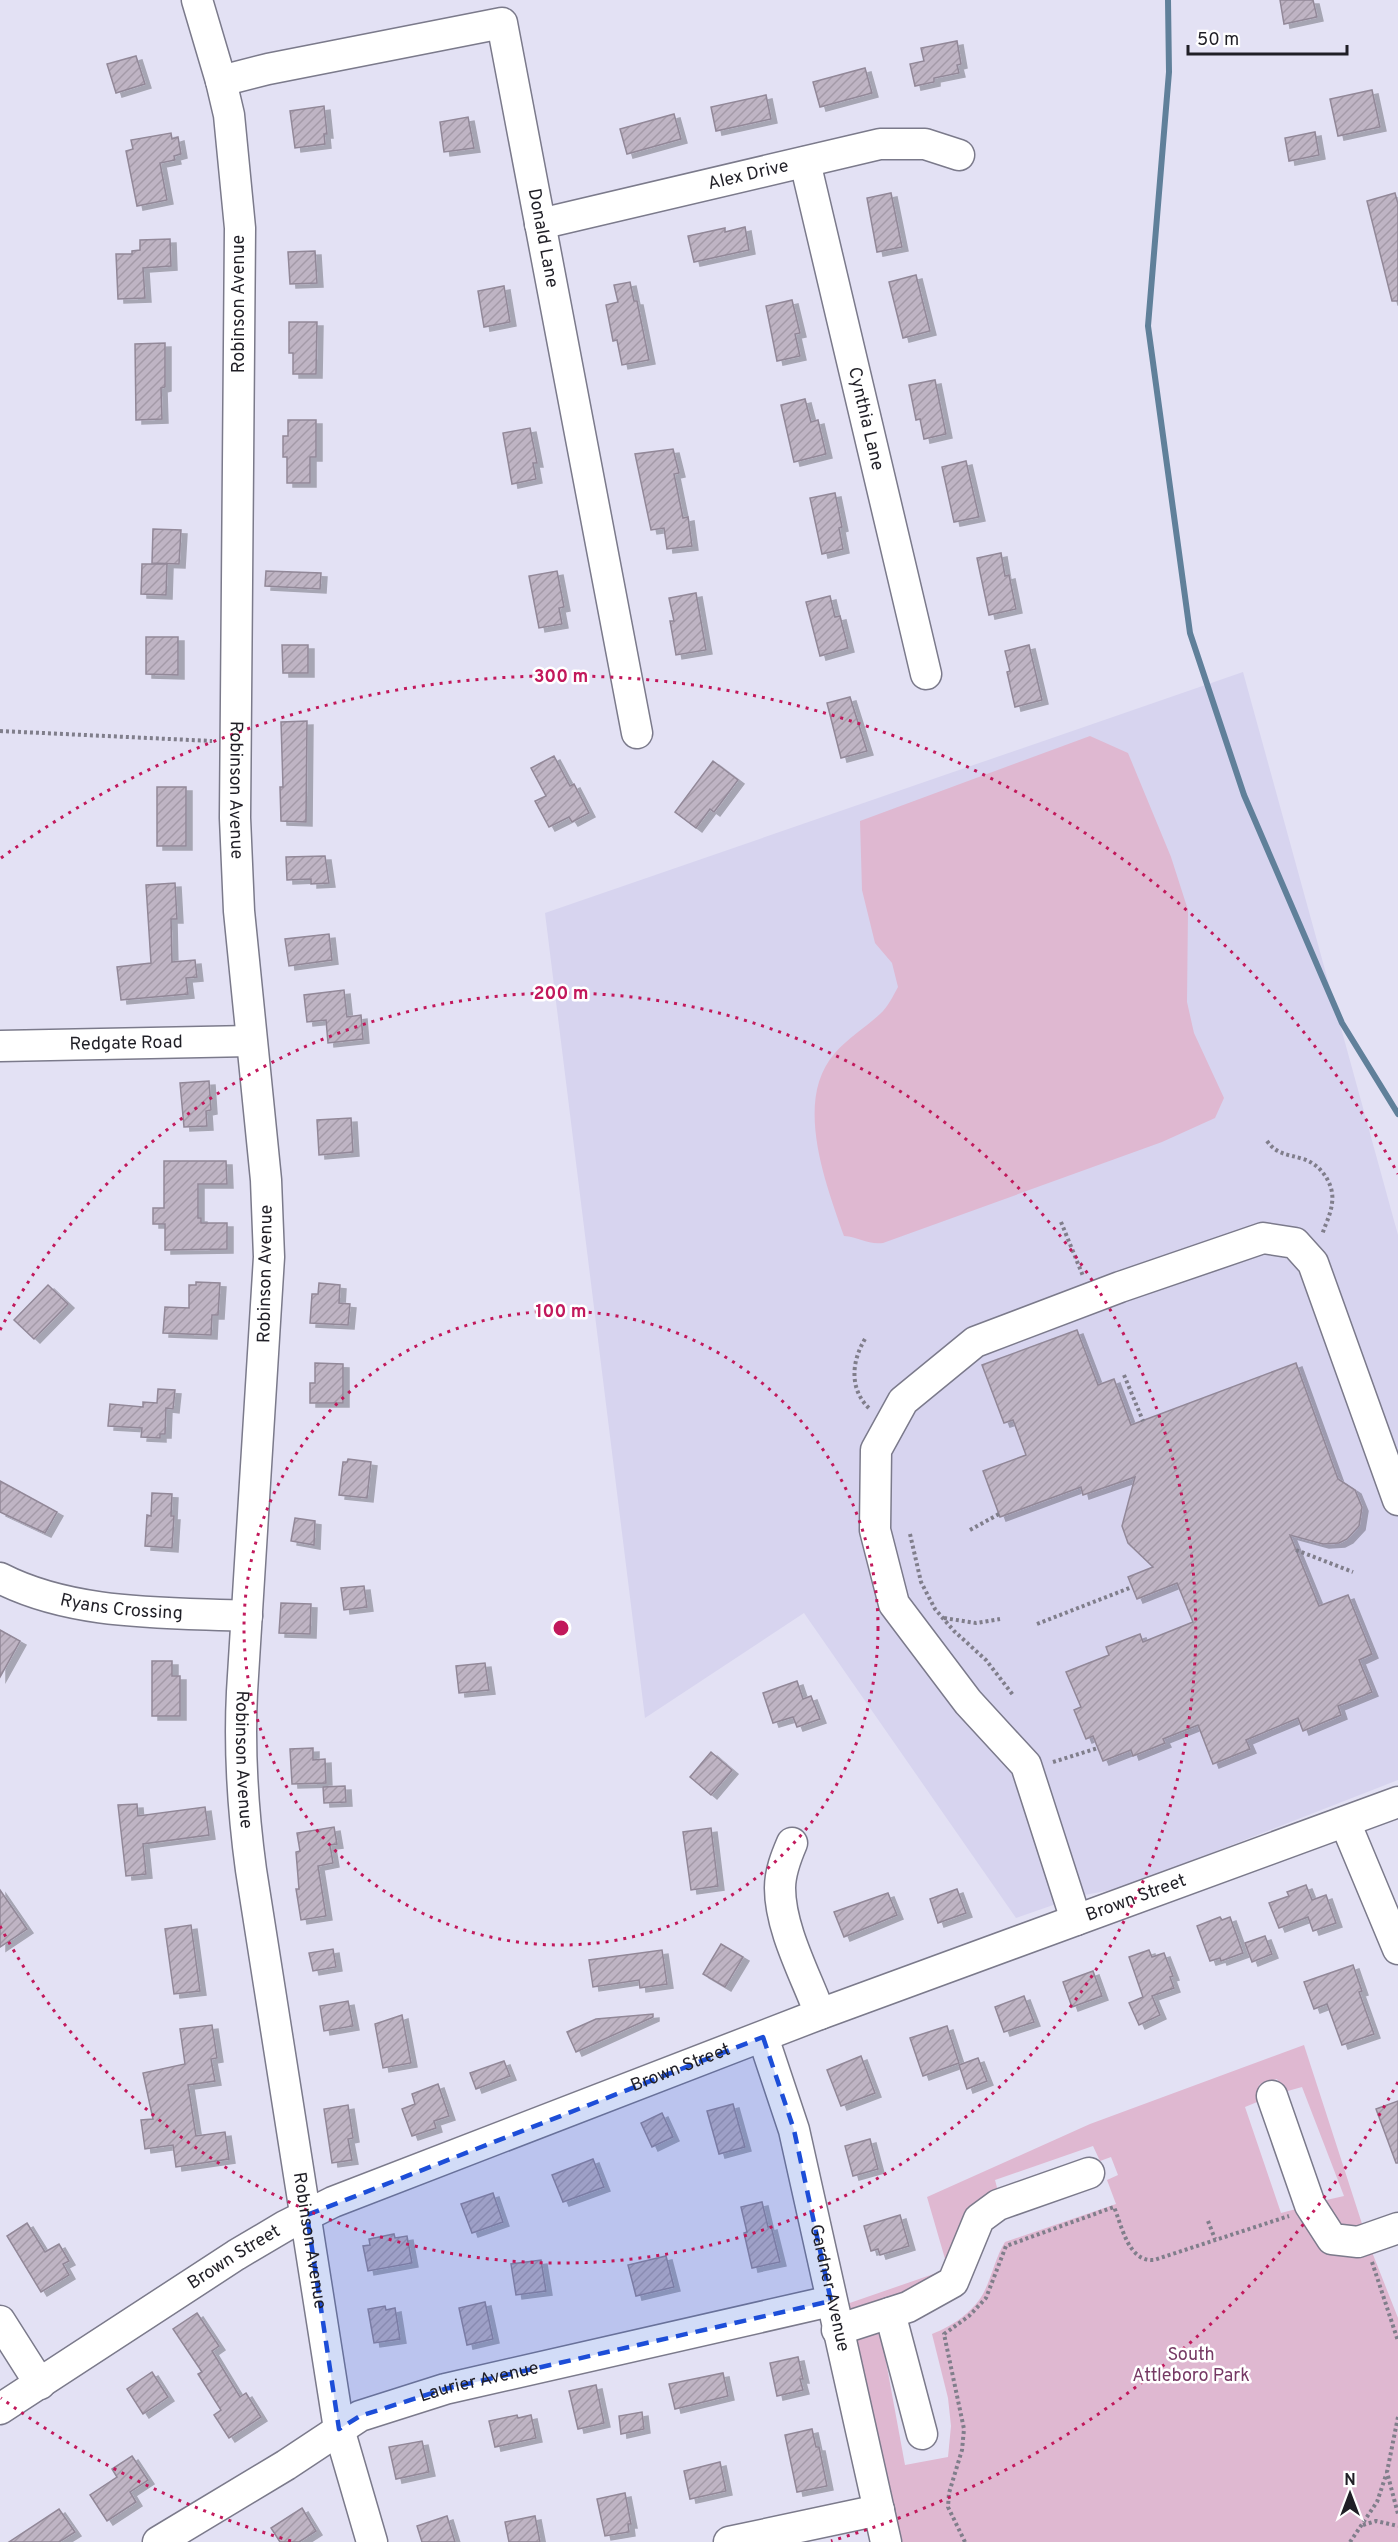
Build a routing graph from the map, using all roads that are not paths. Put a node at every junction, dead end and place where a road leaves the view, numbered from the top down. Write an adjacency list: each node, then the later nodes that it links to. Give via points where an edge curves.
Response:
1 (197, 0): 2 (street, Robinson Avenue)
2 (221, 81): 5 (street, Donald Lane, via 502,23); 8 (street, Robinson Avenue, via 234,150 240,228 236,866)
3 (959, 155): 4 (street, Alex Drive, via 925,144 880,144)
4 (805, 162): 5 (street, Alex Drive); 6 (street, Cynthia Lane)
5 (540, 224): 7 (street, Donald Lane)
6 (926, 674)
7 (637, 733)
8 (251, 1041): 9 (street, Redgate Road); 12 (street, Robinson Avenue, via 266,1180 269,1257)
9 (0, 1046)
10 (1398, 1500): 16 (street, via 1313,1263 1295,1243 1263,1238 975,1342 903,1401 876,1450 875,1530 894,1604 968,1702 1026,1765)
11 (0, 1578): 12 (street, Ryans Crossing, via 37,1592 103,1606)
12 (247, 1616): 22 (street, Robinson Avenue, via 240,1747 245,1830)
13 (1398, 1802): 14 (street, Brown Street)
14 (1345, 1822): 16 (street, Brown Street); 17 (street)
15 (792, 1843): 18 (street, via 782,1871 782,1905)
16 (1076, 1920): 18 (street, Brown Street)
17 (1398, 1949)
18 (820, 2014): 19 (street, Brown Street)
19 (763, 2037): 22 (street, Brown Street); 24 (street, Gardner Avenue, via 794,2130)
20 (1272, 2096): 23 (street, via 1310,2205 1332,2239 1358,2242)
21 (1089, 2173): 25 (street, via 998,2205 979,2219 953,2282)
22 (307, 2215): 28 (street, Brown Street, via 236,2255); 30 (street, Robinson Avenue)
23 (1398, 2228)
24 (831, 2301): 27 (street, Gardner Avenue); 30 (street, Laurier Avenue, via 445,2389 360,2416)
25 (890, 2313): 27 (street); 31 (street)
26 (0, 2321): 28 (street)
27 (837, 2330): 32 (street, Gardner Avenue)
28 (39, 2384): 29 (street, Brown Street)
29 (0, 2409)
30 (339, 2429): 33 (street, Laurier Avenue); 34 (street, Robinson Avenue)
31 (922, 2434)
32 (879, 2510): 35 (street); 36 (street, Gardner Avenue)
33 (158, 2542)
34 (372, 2542)
35 (729, 2542)
36 (886, 2542)

